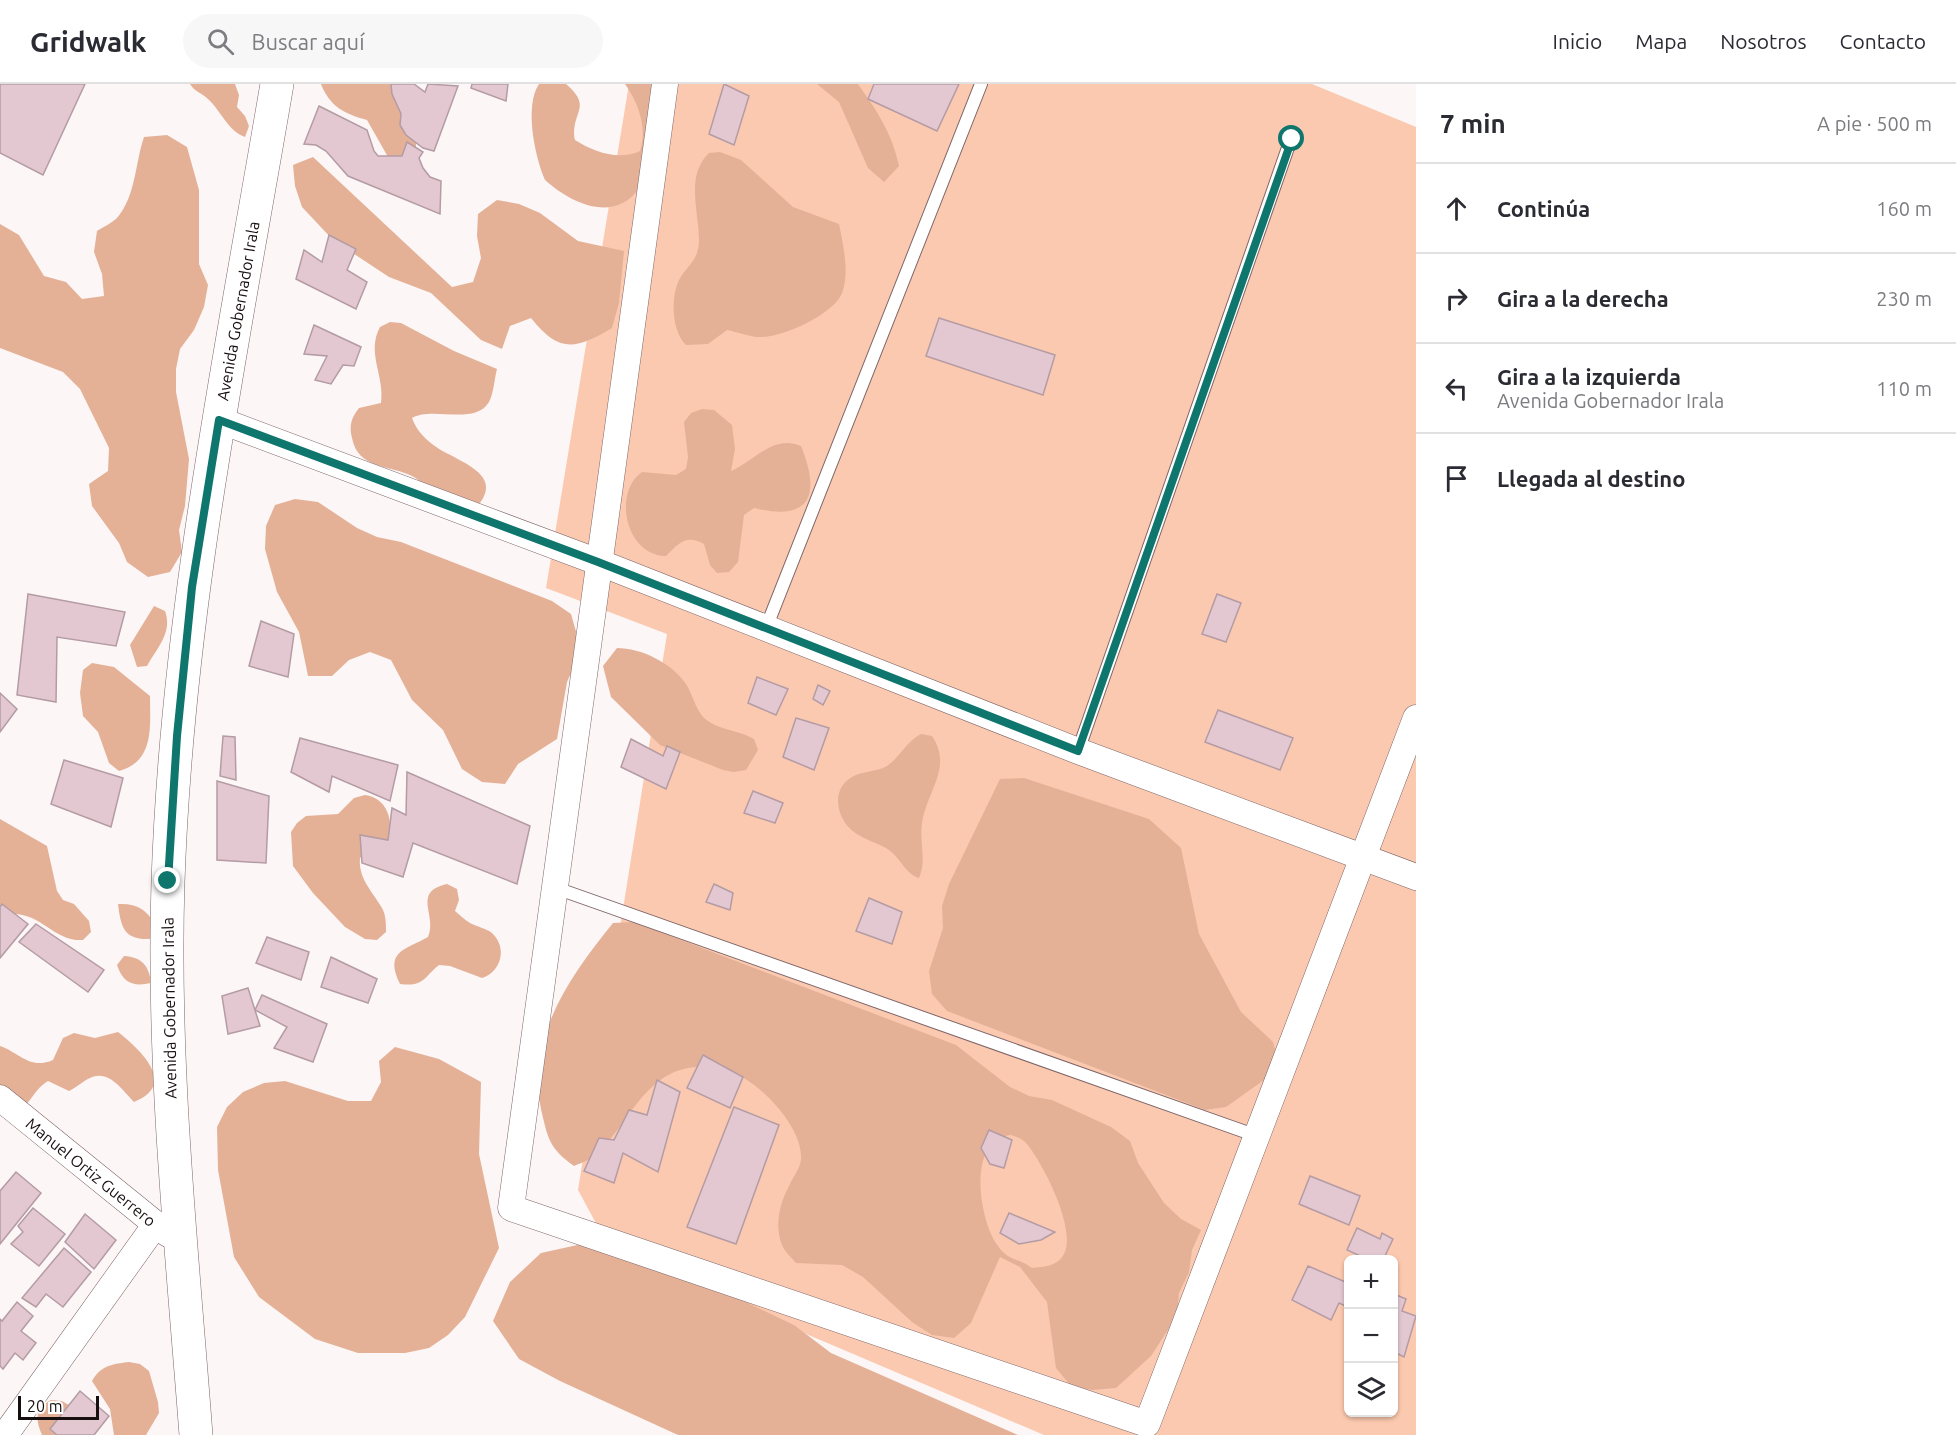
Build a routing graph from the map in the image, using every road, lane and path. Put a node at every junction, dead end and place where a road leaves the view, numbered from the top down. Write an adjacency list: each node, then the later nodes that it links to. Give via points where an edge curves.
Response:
1 (277, 84): 5 (main road, Avenida Gobernador Irala)
2 (665, 84): 6 (street)
3 (981, 84): 7 (lane)
4 (1292, 139): 9 (lane)
5 (219, 420): 6 (street); 16 (main road, Avenida Gobernador Irala, via 192,587 168,881 166,1020)
6 (598, 562): 7 (street); 12 (street)
7 (766, 628): 9 (street)
8 (1416, 718): 10 (street)
9 (1078, 751): 10 (street)
10 (1362, 858): 11 (street); 14 (street)
11 (1416, 877)
12 (553, 887): 14 (lane); 14 (street, via 511,1208 1147,1424)
13 (0, 1098): 15 (street, Manuel Ortiz Guerrero)
14 (1257, 1136)
15 (156, 1224): 16 (street, Manuel Ortiz Guerrero); 17 (street)
16 (181, 1245): 18 (main road, Avenida Gobernador Irala)
17 (5, 1435)
18 (196, 1435)

